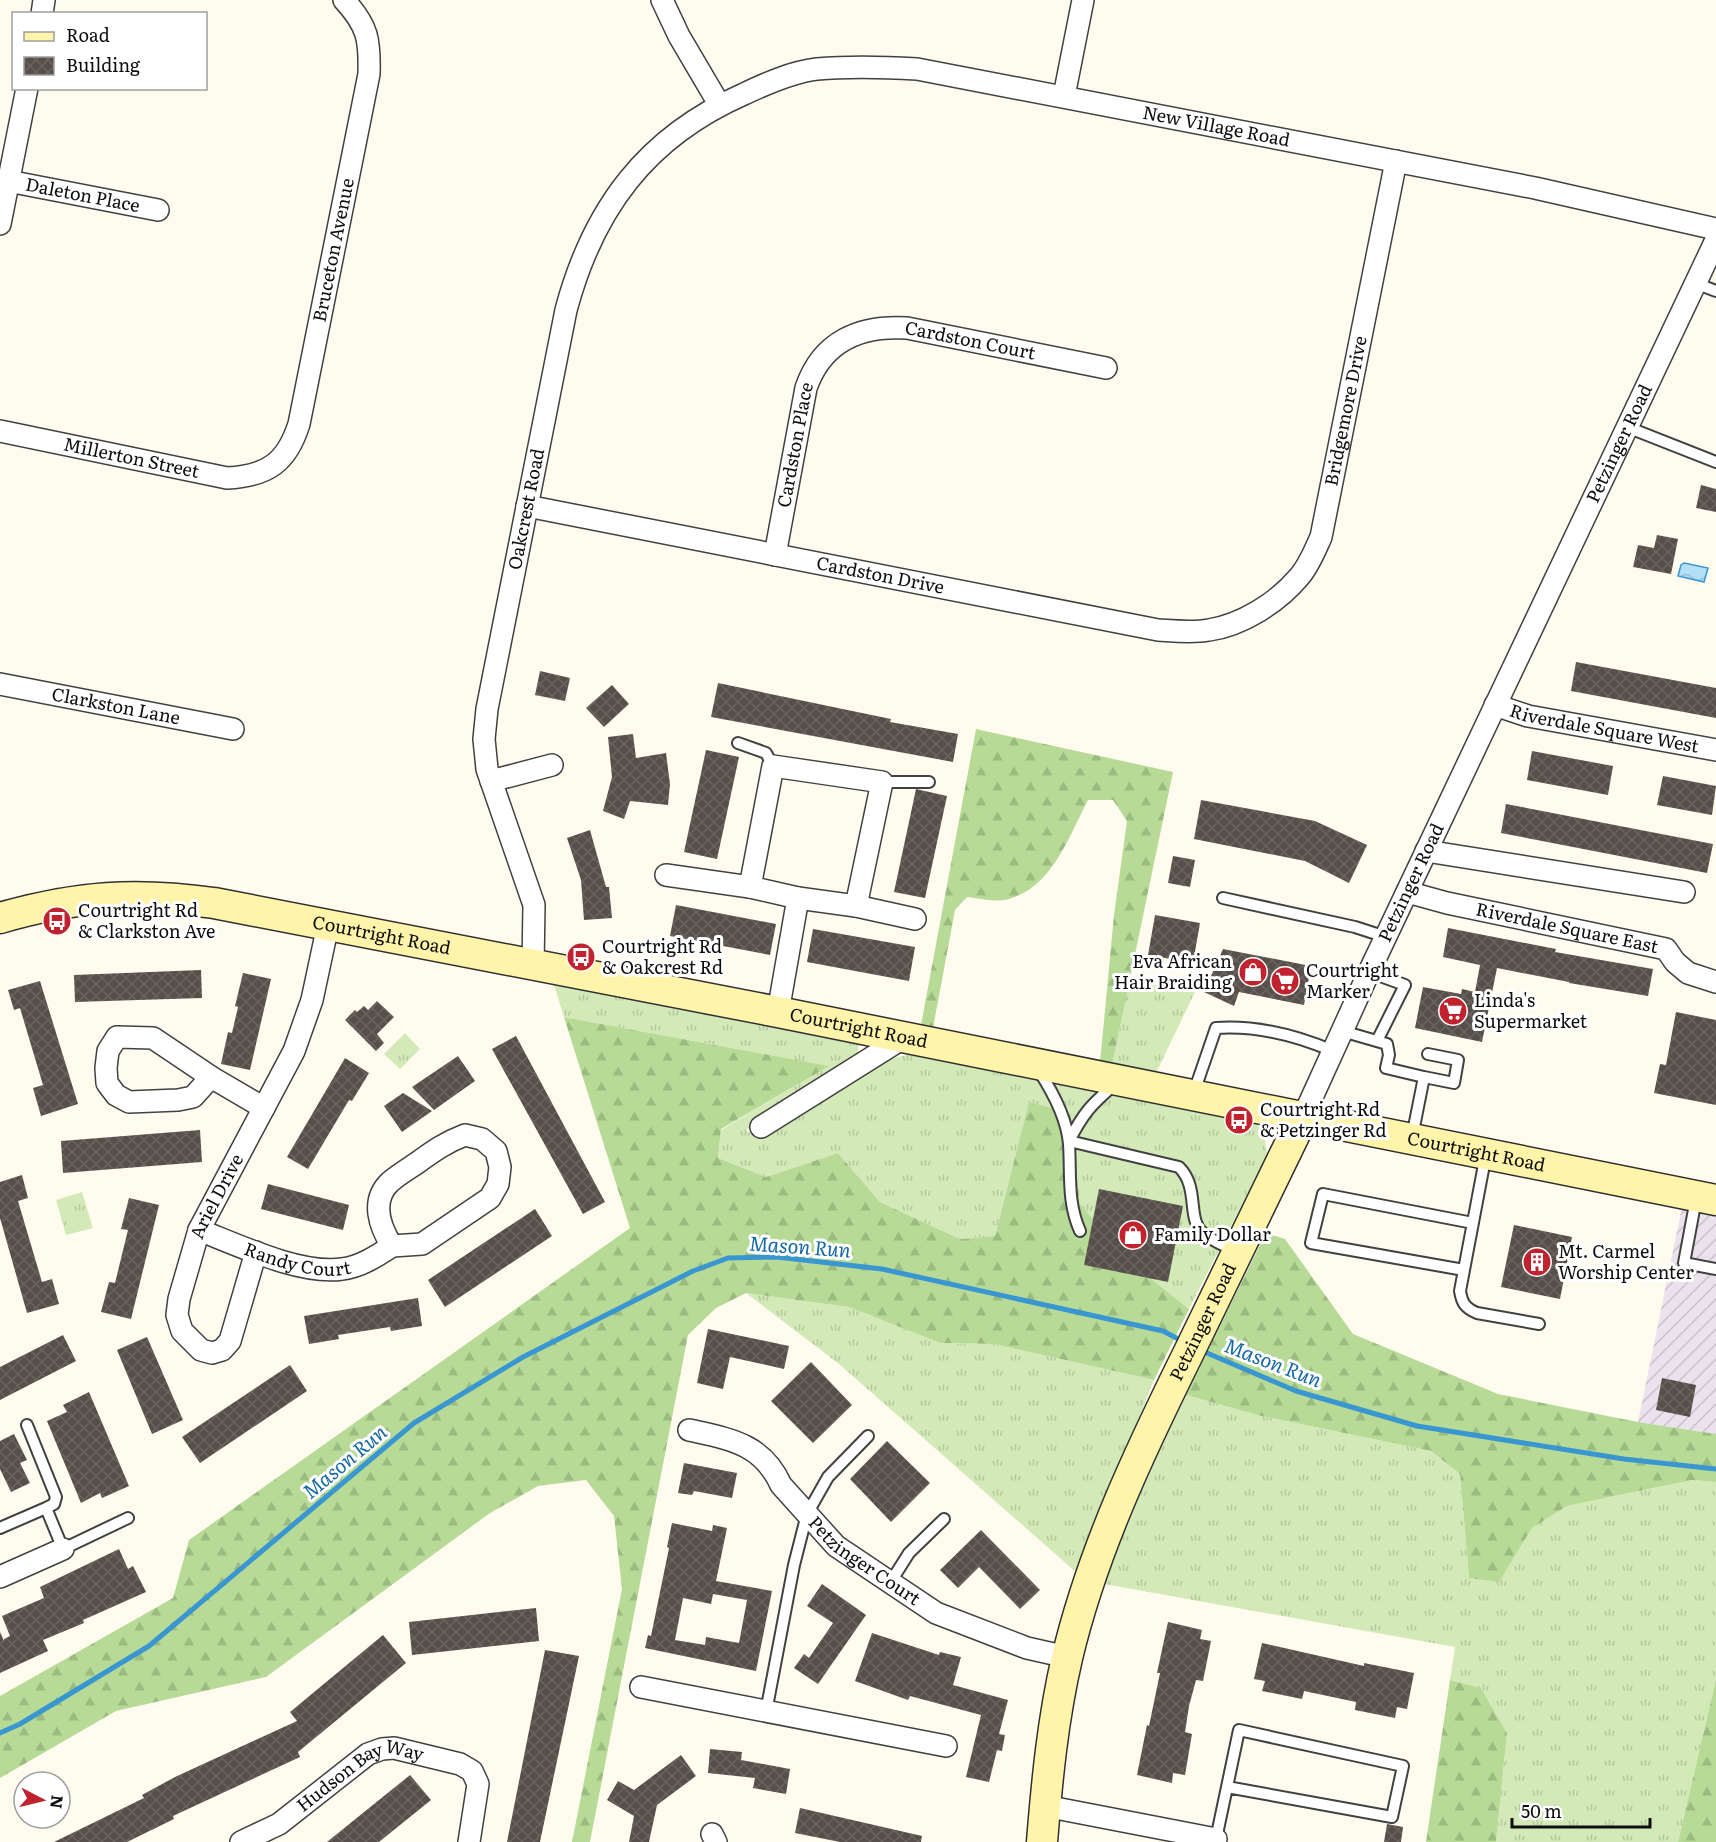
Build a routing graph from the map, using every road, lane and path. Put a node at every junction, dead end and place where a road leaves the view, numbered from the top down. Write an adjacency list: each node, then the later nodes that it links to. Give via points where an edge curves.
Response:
1 (662, 0): 6 (street)
2 (1083, 0): 5 (street)
3 (351, 7): 20 (street, Bruceton Avenue, via 370,43 369,74 299,424 286,453 276,465)
4 (27, 90): 8 (street)
5 (1064, 96): 6 (street, New Village Road, via 918,69 874,67 815,70 770,82); 7 (street, New Village Road)
6 (719, 104): 21 (street, Oakcrest Road, via 664,141 642,163 620,191 587,247 566,310)
7 (1396, 161): 11 (street, New Village Road); 23 (street, Bridgemore Drive, via 1321,537 1301,576 1285,592)
8 (8, 181): 9 (street, Daleton Place); 10 (street)
9 (158, 210)
10 (0, 224)
11 (1716, 229)
12 (1716, 240): 13 (street, Petzinger Road)
13 (1695, 283): 14 (lane); 17 (street, Petzinger Road)
14 (1716, 291)
15 (837, 344): 16 (street, Cardston Court, via 870,329 907,328); 22 (street, Cardston Place, via 818,364 806,388)
16 (1106, 368)
17 (1627, 427): 19 (lane); 25 (street, Petzinger Road)
18 (0, 431): 20 (street, Millerton Street, via 228,478)
19 (1716, 462)
20 (260, 473)
21 (527, 506): 22 (street, Cardston Drive); 31 (street, Oakcrest Road, via 487,709 484,739)
22 (775, 555): 23 (street, Cardston Drive, via 1158,630 1185,632)
23 (1234, 624)
24 (0, 684): 26 (street, Clarkston Lane)
25 (1495, 705): 28 (street, Riverdale Square West, via 1528,716); 34 (street, Petzinger Road)
26 (233, 729)
27 (738, 742): 30 (lane, via 766,753)
28 (1716, 750)
29 (552, 765): 31 (street)
30 (773, 766): 32 (street); 36 (street)
31 (491, 781): 46 (street, Oakcrest Road, via 534,904)
32 (882, 782): 33 (lane); 41 (street)
33 (929, 782)
34 (1426, 851): 37 (street, Petzinger Road); 38 (street)
35 (666, 875): 36 (street)
36 (750, 887): 39 (street)
37 (1407, 892): 45 (street, Petzinger Road); 48 (street, Riverdale Square East, via 1666,949 1688,973)
38 (1684, 892)
39 (798, 898): 41 (street); 49 (street)
40 (1223, 898): 45 (lane)
41 (856, 906): 43 (street)
42 (0, 918): 44 (street, Courtright Road, via 85,899 150,896 214,903)
43 (915, 919)
44 (328, 925): 46 (street, Courtright Road); 60 (street, Ariel Drive, via 312,1000 298,1041)
45 (1386, 937): 47 (street, Petzinger Road)
46 (533, 964): 49 (street, Courtright Road)
47 (1369, 972): 50 (street, Petzinger Road); 52 (lane, via 1405,985)
48 (1716, 982)
49 (778, 1012): 51 (street, Courtright Road)
50 (1342, 1031): 52 (lane); 53 (street, Petzinger Road)
51 (903, 1038): 55 (street, Courtright Road); 62 (street)
52 (1377, 1041): 57 (lane, via 1387,1044 1386,1068)
53 (1333, 1051): 59 (lane, via 1299,1037 1237,1027 1216,1028); 61 (street, Petzinger Road)
54 (1428, 1054): 57 (lane, via 1458,1060 1456,1072 1454,1083)
55 (1035, 1063): 58 (street, Courtright Road); 64 (lane, via 1057,1104)
56 (211, 1077): 56 (street, via 153,1038 117,1037 108,1051 107,1083 116,1095 129,1102 193,1097); 60 (street)
57 (1424, 1077): 63 (lane)
58 (1119, 1081): 59 (street, Courtright Road); 64 (lane, via 1086,1110)
59 (1193, 1095): 61 (street, Courtright Road)
60 (264, 1108): 68 (street, Ariel Drive)
61 (1303, 1117): 63 (street, Courtright Road); 72 (street, Petzinger Road)
62 (761, 1127)
63 (1412, 1139): 65 (street, Courtright Road)
64 (1069, 1141): 69 (lane, via 1070,1192); 72 (lane, via 1179,1167 1188,1176 1196,1223 1203,1233)
65 (1486, 1154): 66 (street, Courtright Road); 67 (lane)
66 (1706, 1198): 73 (lane, via 1684,1263)
67 (1473, 1224): 74 (lane); 74 (lane, via 1323,1194 1311,1242)
68 (199, 1230): 71 (street, Randy Court); 71 (street, Ariel Drive, via 177,1315 182,1331 201,1350 222,1350 230,1341)
69 (1080, 1231)
70 (392, 1246): 70 (street, Randy Court, via 378,1215 380,1198 388,1183 448,1141 465,1135 482,1139 496,1151 500,1176 490,1198 422,1244); 71 (street, Randy Court, via 342,1269 310,1268)
71 (256, 1252)
72 (1237, 1252): 87 (street, Petzinger Road, via 1128,1482 1086,1592)
73 (1716, 1269)
74 (1464, 1270): 75 (lane, via 1460,1291 1468,1309)
75 (1539, 1324)
76 (27, 1425): 79 (lane, via 56,1497 54,1504)
77 (689, 1430): 80 (street, Petzinger Court, via 728,1439 756,1451)
78 (868, 1437): 80 (lane, via 828,1477)
79 (46, 1508): 83 (lane); 84 (lane)
80 (807, 1514): 86 (street, Petzinger Court, via 836,1546); 89 (lane)
81 (128, 1518): 84 (lane)
82 (944, 1519): 86 (lane, via 909,1553)
83 (0, 1528)
84 (63, 1549): 85 (street)
85 (0, 1577)
86 (890, 1583): 87 (street, Petzinger Court, via 936,1613 1027,1648)
87 (1068, 1657): 92 (street, Petzinger Road, via 1052,1738)
88 (641, 1687): 89 (street)
89 (766, 1712): 90 (street)
90 (946, 1746)
91 (1227, 1787): 91 (lane, via 1392,1817 1403,1766 1239,1730); 93 (lane)
92 (1045, 1806): 93 (street); 96 (street, Petzinger Road)
93 (1216, 1839)
94 (241, 1842): 95 (street, Hudson Bay Way, via 279,1824 368,1754 394,1748 460,1764 472,1771 478,1784)
95 (469, 1842)
96 (1042, 1842)

